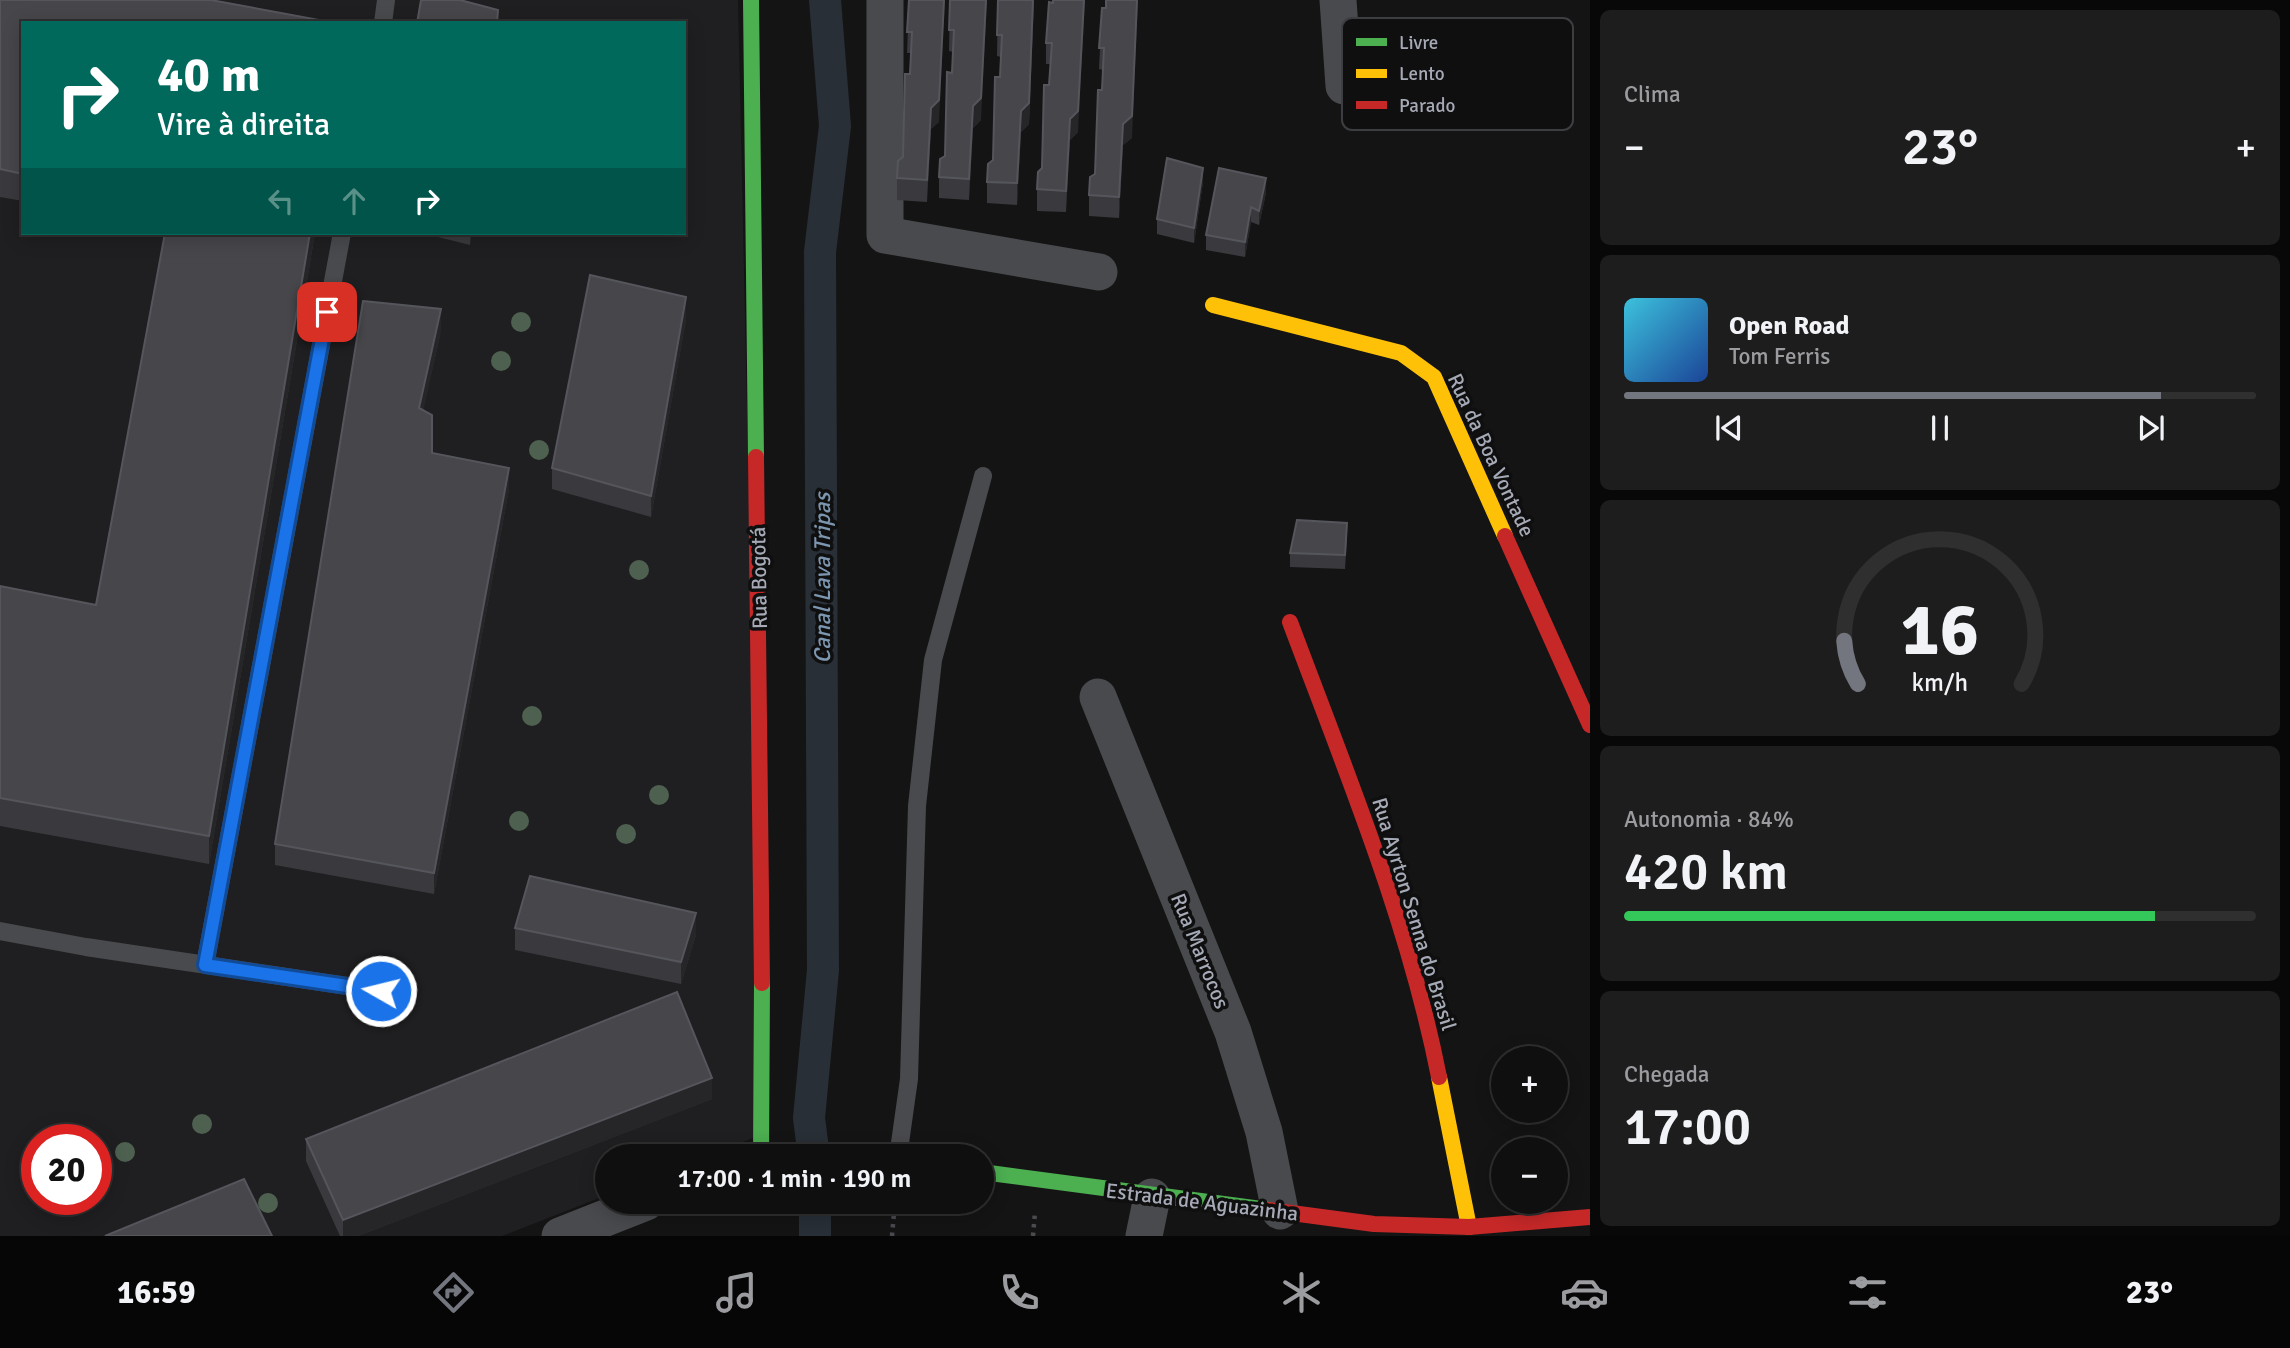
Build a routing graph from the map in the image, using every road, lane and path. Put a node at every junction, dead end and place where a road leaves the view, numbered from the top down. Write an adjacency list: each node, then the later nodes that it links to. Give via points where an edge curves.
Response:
1 (386, 0): 5 (lane)
2 (751, 0): 17 (street, Rua Bogotá)
3 (886, 0): 8 (street, via 885,235)
4 (1338, 0): 6 (street)
5 (383, 21)
6 (1342, 57)
7 (342, 235): 15 (lane)
8 (1099, 272)
9 (1213, 305): 13 (street, Rua da Boa Vontade, via 1401,353 1434,377)
10 (983, 476): 18 (lane, via 933,660 917,806 909,1079)
11 (1290, 622): 25 (street, Rua Ayrton Senna do Brasil, via 1386,878 1428,1020)
12 (1098, 697): 21 (street, Rua Marrocos, via 1233,1032 1264,1132)
13 (1590, 725)
14 (0, 931): 15 (lane)
15 (205, 965): 16 (lane)
16 (381, 991)
17 (761, 1144)
18 (900, 1144)
19 (994, 1174): 20 (street, Estrada de Aguazinha)
20 (1152, 1197): 21 (street, Estrada de Aguazinha); 29 (street)
21 (1280, 1211): 25 (street, Estrada de Aguazinha, via 1374,1224)
22 (616, 1214): 27 (street)
23 (894, 1214): 28 (path)
24 (1590, 1217): 26 (street, Estrada de Aguazinha)
25 (1469, 1227): 26 (street, Estrada de Aguazinha)
26 (1507, 1231)
27 (560, 1236)
28 (892, 1236)
29 (1143, 1236)

